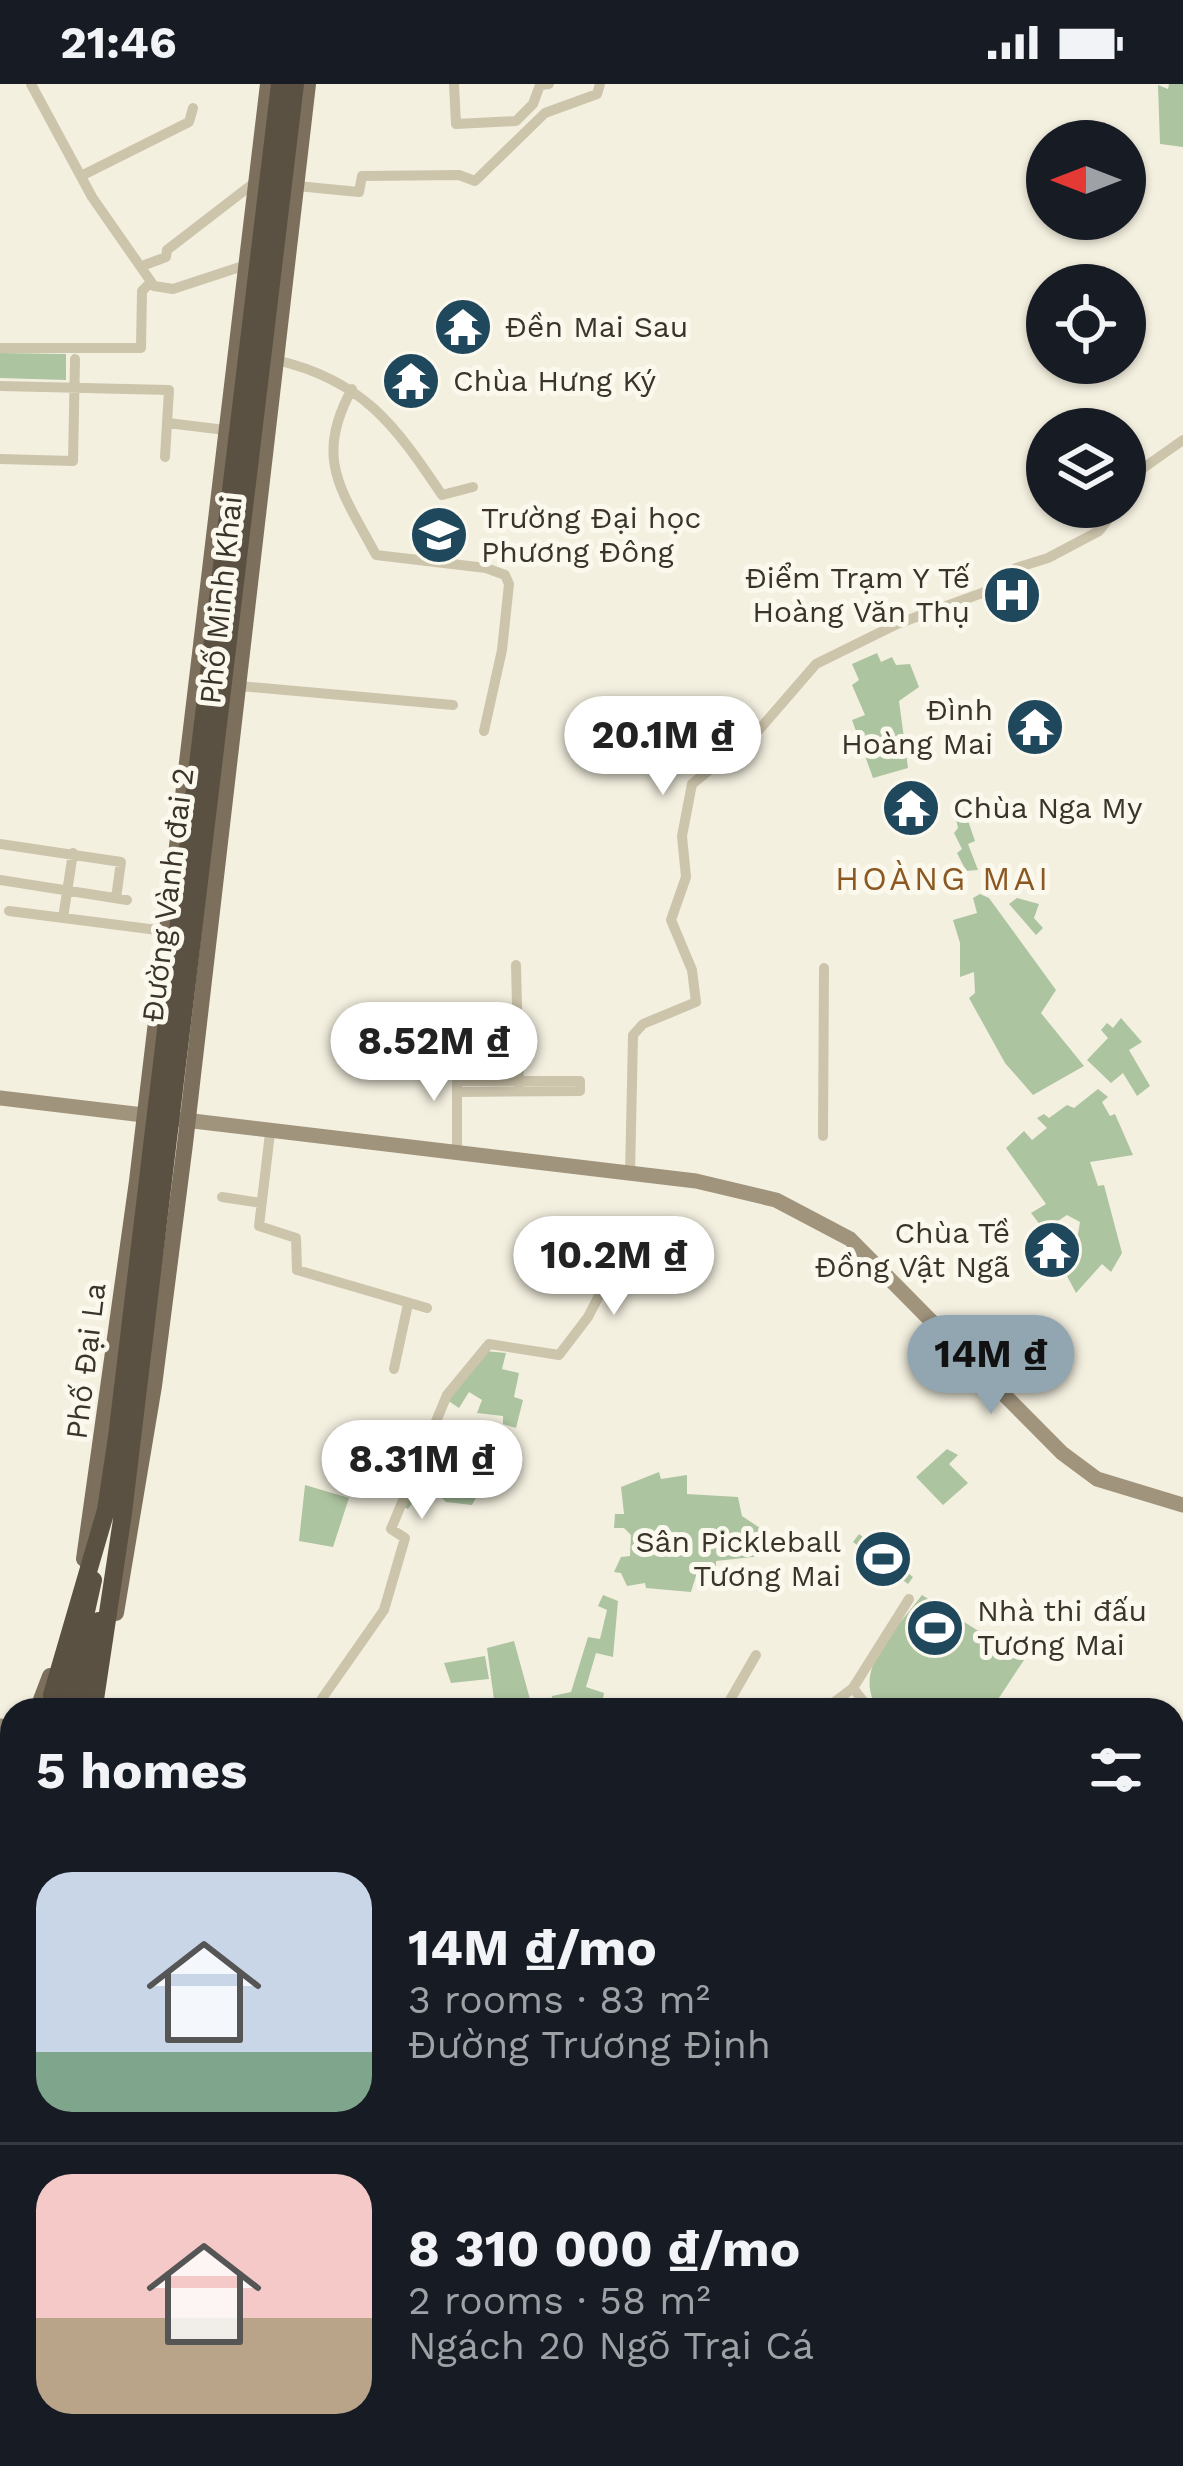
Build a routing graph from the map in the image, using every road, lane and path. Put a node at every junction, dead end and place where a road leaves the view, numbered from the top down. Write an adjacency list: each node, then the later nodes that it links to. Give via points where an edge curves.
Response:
1 (31, 84): 10 (street)
2 (268, 84): 11 (main road, Phố Minh Khai)
3 (280, 84): 65 (highway, Đường Vành đai 2, bridge)
4 (295, 84): 65 (highway, Đường Vành đai 2, bridge)
5 (308, 84): 12 (main road, Phố Minh Khai)
6 (454, 84): 7 (street, via 456,124 507,124)
7 (549, 84)
8 (601, 84): 12 (street, via 597,94 544,113 475,181 362,176 359,192)
9 (193, 108): 10 (street, via 189,122)
10 (81, 176): 14 (street)
11 (257, 181): 13 (main road, Phố Minh Khai); 14 (street, via 166,257)
12 (297, 187): 18 (main road, Phố Minh Khai)
13 (246, 265): 15 (street, via 173,289); 23 (main road, Phố Minh Khai)
14 (142, 266): 15 (street)
15 (151, 282): 16 (street, via 142,291 141,348)
16 (0, 348)
17 (75, 359): 20 (street)
18 (276, 360): 21 (street); 29 (main road, Phố Minh Khai)
19 (0, 386): 20 (street)
20 (74, 387): 22 (street, via 169,390); 26 (street, via 73,461)
21 (352, 389): 30 (street, via 393,422 442,495); 36 (street, via 334,421 331,455 376,555 486,568 509,584)
22 (168, 422): 23 (street); 25 (street)
23 (225, 430): 28 (main road, Phố Minh Khai)
24 (1183, 440): 27 (street)
25 (165, 458)
26 (0, 459)
27 (1146, 466)
28 (220, 474): 29 (main road, via 236,491); 32 (main road, Phố Minh Khai)
29 (262, 478): 33 (main road, Phố Minh Khai)
30 (473, 487)
31 (1101, 528): 55 (street, via 1016,568 993,589 816,664 758,730 692,784 682,836 686,877 671,920 696,1002 633,1035)
32 (211, 546): 33 (main road, via 234,534); 43 (main road, Phố Minh Khai)
33 (254, 550): 34 (main road, Phố Minh Khai)
34 (238, 686): 35 (street); 51 (main road, Phố Minh Khai)
35 (453, 705)
36 (484, 731)
37 (0, 844): 38 (street)
38 (73, 853): 40 (street); 40 (street, via 121,862 122,899)
39 (0, 880): 40 (street)
40 (67, 892): 42 (street)
41 (9, 911): 42 (street)
42 (63, 918): 43 (street)
43 (165, 931): 50 (main road, Phố Minh Khai)
44 (516, 964): 47 (street)
45 (824, 968): 53 (street)
46 (457, 1055): 48 (street)
47 (519, 1086): 47 (street, via 580,1091 580,1082); 48 (street)
48 (457, 1087): 54 (street)
49 (0, 1098): 50 (main road)
50 (142, 1114): 51 (main road); 58 (main road, Phố Đại La)
51 (187, 1121): 52 (main road); 59 (main road)
52 (270, 1133): 54 (main road); 57 (street)
53 (823, 1136)
54 (458, 1154): 55 (main road)
55 (630, 1175): 64 (main road, via 776,1200 835,1229 1062,1453 1097,1479)
56 (222, 1197): 57 (street)
57 (261, 1203): 61 (street, via 259,1226 296,1238 297,1270)
58 (130, 1231): 59 (main road); 68 (main road, Phố Đại La)
59 (173, 1235): 67 (main road)
60 (622, 1251): 79 (street, via 559,1355 489,1344 447,1395 391,1529 405,1538 384,1610)
61 (408, 1304): 62 (street); 63 (street)
62 (427, 1308)
63 (394, 1369)
64 (1183, 1505)
65 (114, 1511): 73 (highway, bridge); 74 (highway, Đường Vành đai 2, bridge); 75 (highway, Đường Vành đai 2, bridge); 77 (highway, bridge)
66 (909, 1599): 70 (street)
67 (117, 1609): 76 (main road); 78 (main road)
68 (72, 1612): 71 (main road, Phố Đại La); 72 (main road, Phố Đại La)
69 (756, 1655): 80 (street)
70 (854, 1688): 81 (street); 82 (street)
71 (41, 1698)
72 (54, 1698)
73 (55, 1698)
74 (67, 1698)
75 (82, 1698)
76 (84, 1698)
77 (98, 1698)
78 (99, 1698)
79 (322, 1698)
80 (731, 1698)
81 (840, 1698)
82 (861, 1698)

